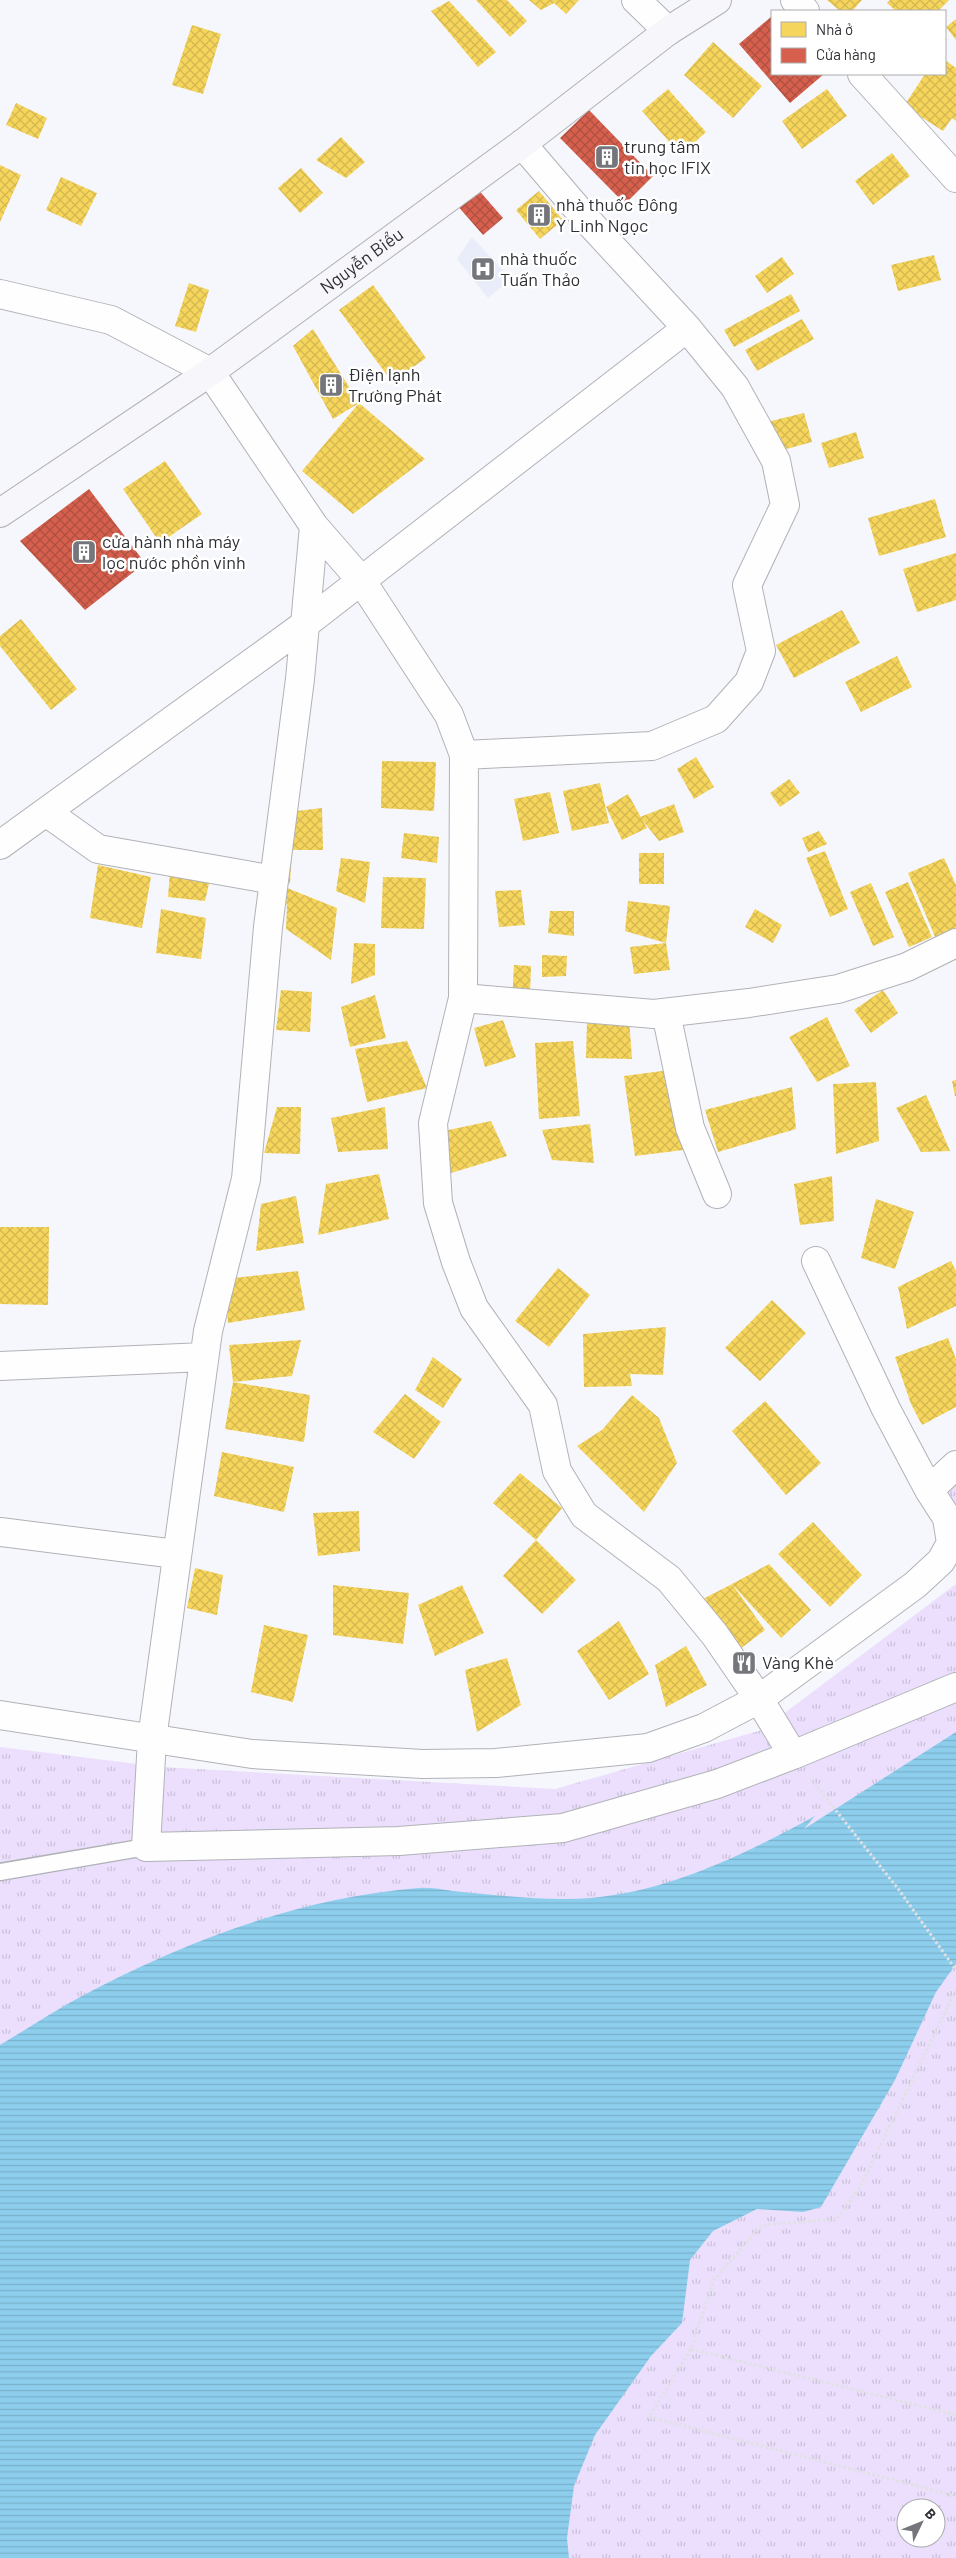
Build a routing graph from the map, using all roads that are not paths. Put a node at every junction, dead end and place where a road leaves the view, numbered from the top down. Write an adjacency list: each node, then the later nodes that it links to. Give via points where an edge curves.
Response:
1 (636, 0): 5 (street)
2 (717, 0): 5 (street, Nguyễn Biểu)
3 (795, 0): 4 (street)
4 (804, 10)
5 (668, 31): 7 (street, Nguyễn Biểu)
6 (863, 75): 8 (street)
7 (522, 144): 10 (street); 11 (street, Nguyễn Biểu)
8 (956, 178)
9 (0, 294): 11 (street, via 111,320)
10 (687, 328): 14 (street); 16 (street, via 735,387 772,453 785,505 747,585 761,651 749,682 716,719 652,746)
11 (210, 372): 12 (street, Nguyễn Biểu); 13 (street)
12 (0, 513)
13 (314, 526): 14 (street); 15 (street)
14 (361, 580): 15 (street); 16 (street, via 449,715)
15 (304, 625): 17 (street); 19 (street)
16 (464, 755): 21 (street)
17 (46, 812): 18 (street); 19 (street, via 98,849)
18 (0, 845)
19 (274, 880): 25 (street, via 246,1179)
20 (956, 943): 22 (street, via 907,967 838,989)
21 (463, 998): 22 (street); 32 (street, via 433,1123 438,1204 474,1308 543,1405 557,1471 584,1515 669,1579 715,1635)
22 (666, 1013): 23 (street, via 690,1128)
23 (717, 1194)
24 (816, 1261): 28 (street, via 886,1409)
25 (204, 1357): 26 (street); 30 (street)
26 (0, 1366)
27 (956, 1465): 28 (street)
28 (929, 1490): 32 (street, via 947,1518 952,1543 941,1561 907,1591)
29 (0, 1532): 30 (street)
30 (176, 1554): 34 (street)
31 (956, 1687): 35 (street)
32 (759, 1699): 34 (street, via 704,1728 648,1748 496,1763 423,1764 252,1754); 35 (street)
33 (0, 1715): 34 (street)
34 (152, 1739): 36 (street)
35 (793, 1755): 36 (street, via 717,1784 563,1828 399,1841)
36 (146, 1847): 37 (lane)
37 (0, 1872)

